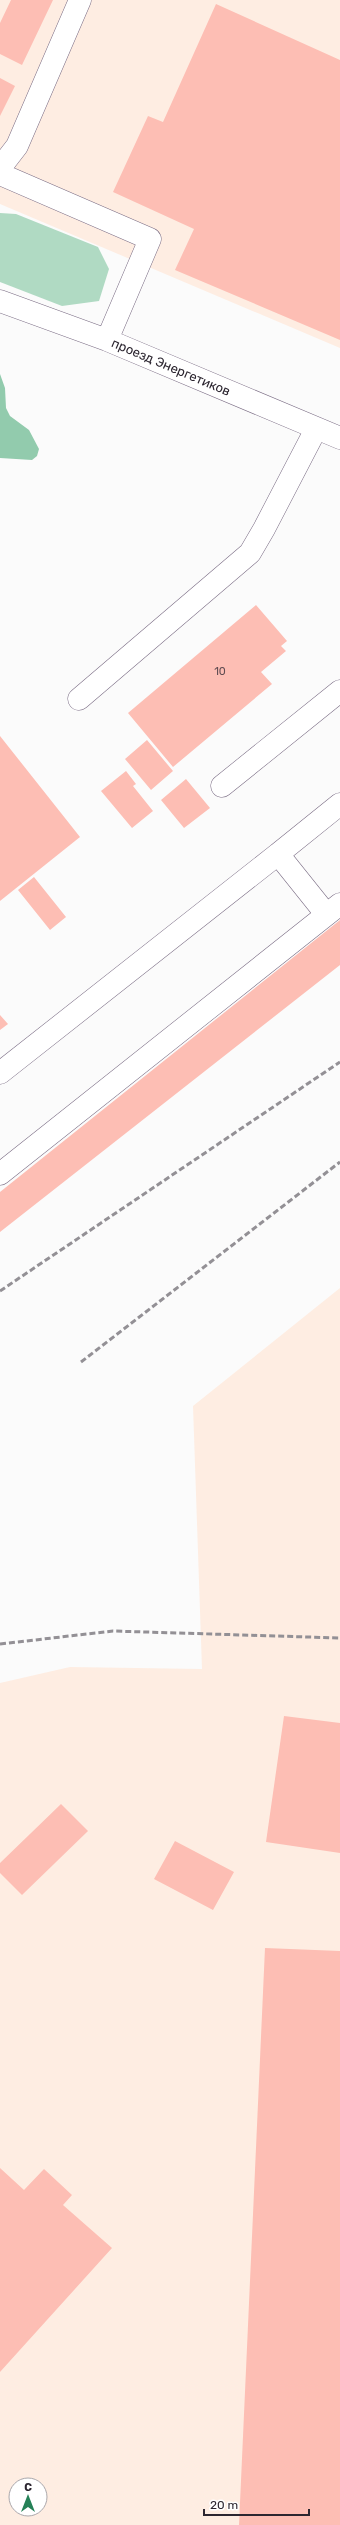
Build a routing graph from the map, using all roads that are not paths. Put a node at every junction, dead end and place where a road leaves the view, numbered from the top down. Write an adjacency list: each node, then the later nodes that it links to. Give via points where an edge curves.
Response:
1 (80, 0): 2 (street, via 17,146)
2 (0, 168)
3 (0, 174): 5 (street, via 150,239)
4 (0, 301): 5 (street, проезд Энергетиков)
5 (107, 340): 6 (street, проезд Энергетиков)
6 (316, 429): 7 (street, проезд Энергетиков); 9 (street, via 250,553)
7 (340, 438)
8 (340, 691): 10 (street)
9 (79, 699)
10 (222, 786)
11 (340, 804): 12 (street)
12 (278, 854): 13 (street); 14 (street)
13 (333, 909): 15 (street)
14 (0, 1073)
15 (0, 1174)

